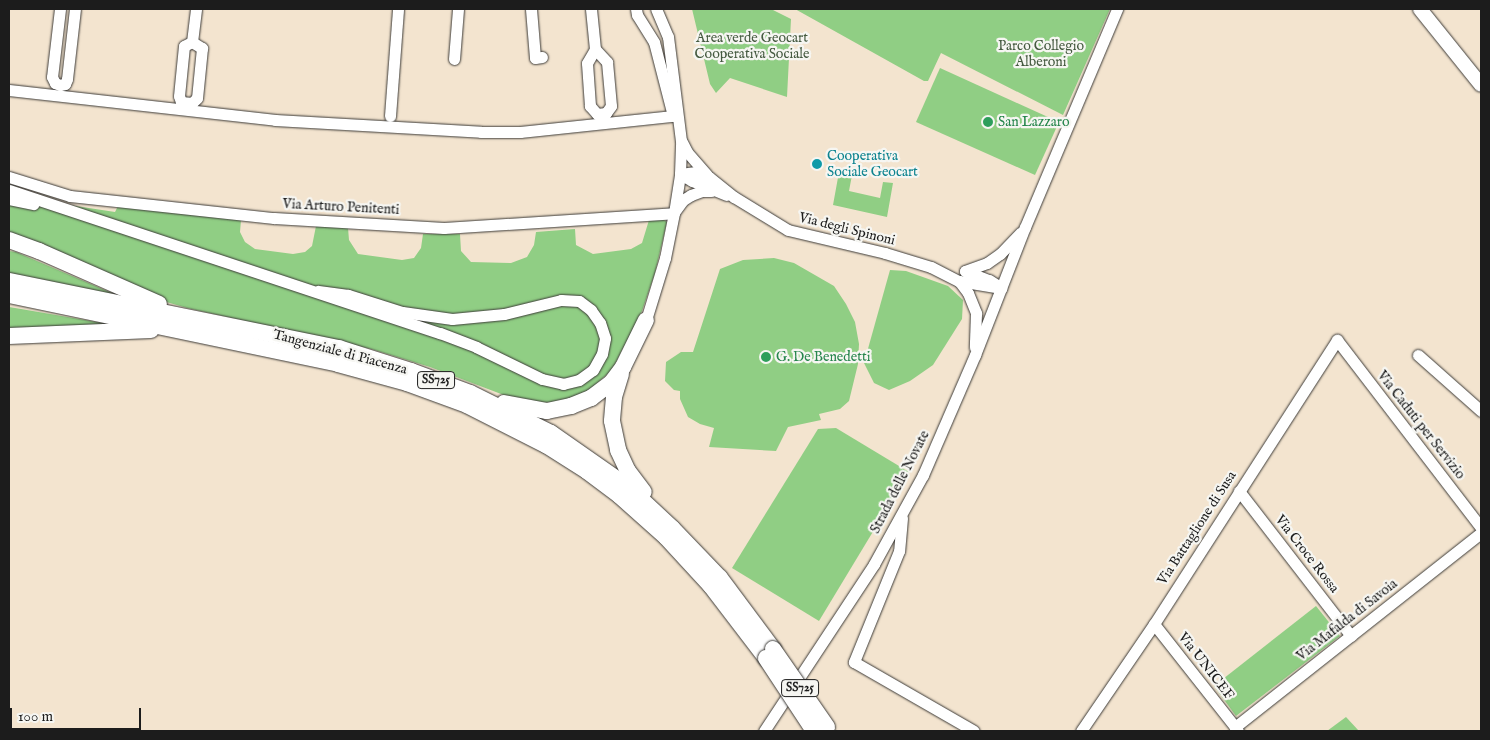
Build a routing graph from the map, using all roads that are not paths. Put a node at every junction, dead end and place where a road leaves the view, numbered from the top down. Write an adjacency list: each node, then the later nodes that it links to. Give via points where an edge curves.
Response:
1 (60, 9): 2 (street, via 52,77 60,85 68,79)
2 (75, 9)
3 (196, 9): 12 (street)
4 (398, 9): 18 (street)
5 (458, 9): 15 (street)
6 (531, 9): 14 (street, via 535,58)
7 (591, 9): 13 (street)
8 (636, 9): 17 (street, via 654,42 673,116 520,132 480,132 275,120)
9 (656, 9): 19 (street, via 668,36)
10 (1116, 9): 29 (street, Strada delle Novate)
11 (1420, 9): 16 (main road)
12 (192, 42): 12 (street, via 184,46 181,102 192,103 197,98 202,48)
13 (596, 49): 13 (street, via 587,63 590,106 597,114 606,113 610,106 607,62)
14 (542, 57)
15 (454, 59)
16 (1481, 85)
17 (9, 90)
18 (390, 116)
19 (681, 141): 20 (street); 22 (street, Via degli Spinoni)
20 (680, 174): 22 (street, via 696,172); 24 (street, Via degli Spinoni); 27 (street)
21 (9, 177): 27 (street, Via Arturo Penitenti, via 70,196 274,218 444,228)
22 (709, 177): 25 (street, Via degli Spinoni)
23 (9, 190): 28 (street)
24 (715, 191): 25 (street, Via degli Spinoni); 27 (street, via 702,190 691,195)
25 (734, 197): 31 (street, Via degli Spinoni, via 788,230 884,252)
26 (9, 199): 28 (street)
27 (674, 213): 36 (street, via 665,258)
28 (101, 220): 34 (street)
29 (1025, 227): 31 (street, via 1000,254); 33 (street, Strada delle Novate)
30 (9, 240): 37 (highway, via 47,254)
31 (962, 276): 33 (street, Via degli Spinoni); 40 (street, via 976,313)
32 (9, 281): 37 (highway, Tangenziale di Piacenza / SS725)
33 (1001, 288): 40 (street, Strada delle Novate)
34 (318, 291): 34 (street, via 348,295 402,312 452,319 504,314 561,300 578,301 592,310 600,323 604,338 602,354 593,370 579,380 562,384 476,347)
35 (9, 295): 37 (highway, Tangenziale di Piacenza / SS725)
36 (646, 320): 42 (highway)
37 (185, 323): 38 (highway); 43 (highway, Tangenziale di Piacenza / SS725, via 339,348); 52 (highway, Tangenziale di Piacenza / SS725, via 408,383 467,405 546,445 614,491 666,537)
38 (9, 336)
39 (1337, 340): 45 (street, Via Battaglione di Susa); 48 (street, Via Caduti per Servizio)
40 (975, 355): 46 (street, Strada delle Novate, via 923,475)
41 (1418, 355): 44 (street)
42 (623, 367): 43 (highway, via 611,383 591,398 547,411); 47 (highway, via 614,397 612,421 618,450 628,471)
43 (470, 393): 47 (highway, Tangenziale di Piacenza / SS725, via 551,433 591,459 627,486)
44 (1481, 411)
45 (1239, 491): 50 (street, Via Battaglione di Susa); 51 (street, Via Croce Rossa)
46 (902, 515): 55 (street, Strada delle Novate, via 874,564); 56 (street, via 899,551 854,662)
47 (672, 528): 52 (highway, Tangenziale di Piacenza / SS725, via 720,578)
48 (1481, 528)
49 (1481, 533): 51 (street, Via Mafalda di Savoia)
50 (1154, 624): 53 (street, Via UNICEF); 57 (street, Via Battaglione di Susa)
51 (1350, 636): 53 (street, Via Mafalda di Savoia)
52 (769, 654): 54 (highway, Tangenziale di Piacenza / SS725, bridge)
53 (1236, 729)
54 (824, 730)
55 (764, 731)
56 (974, 731)
57 (1081, 731)

